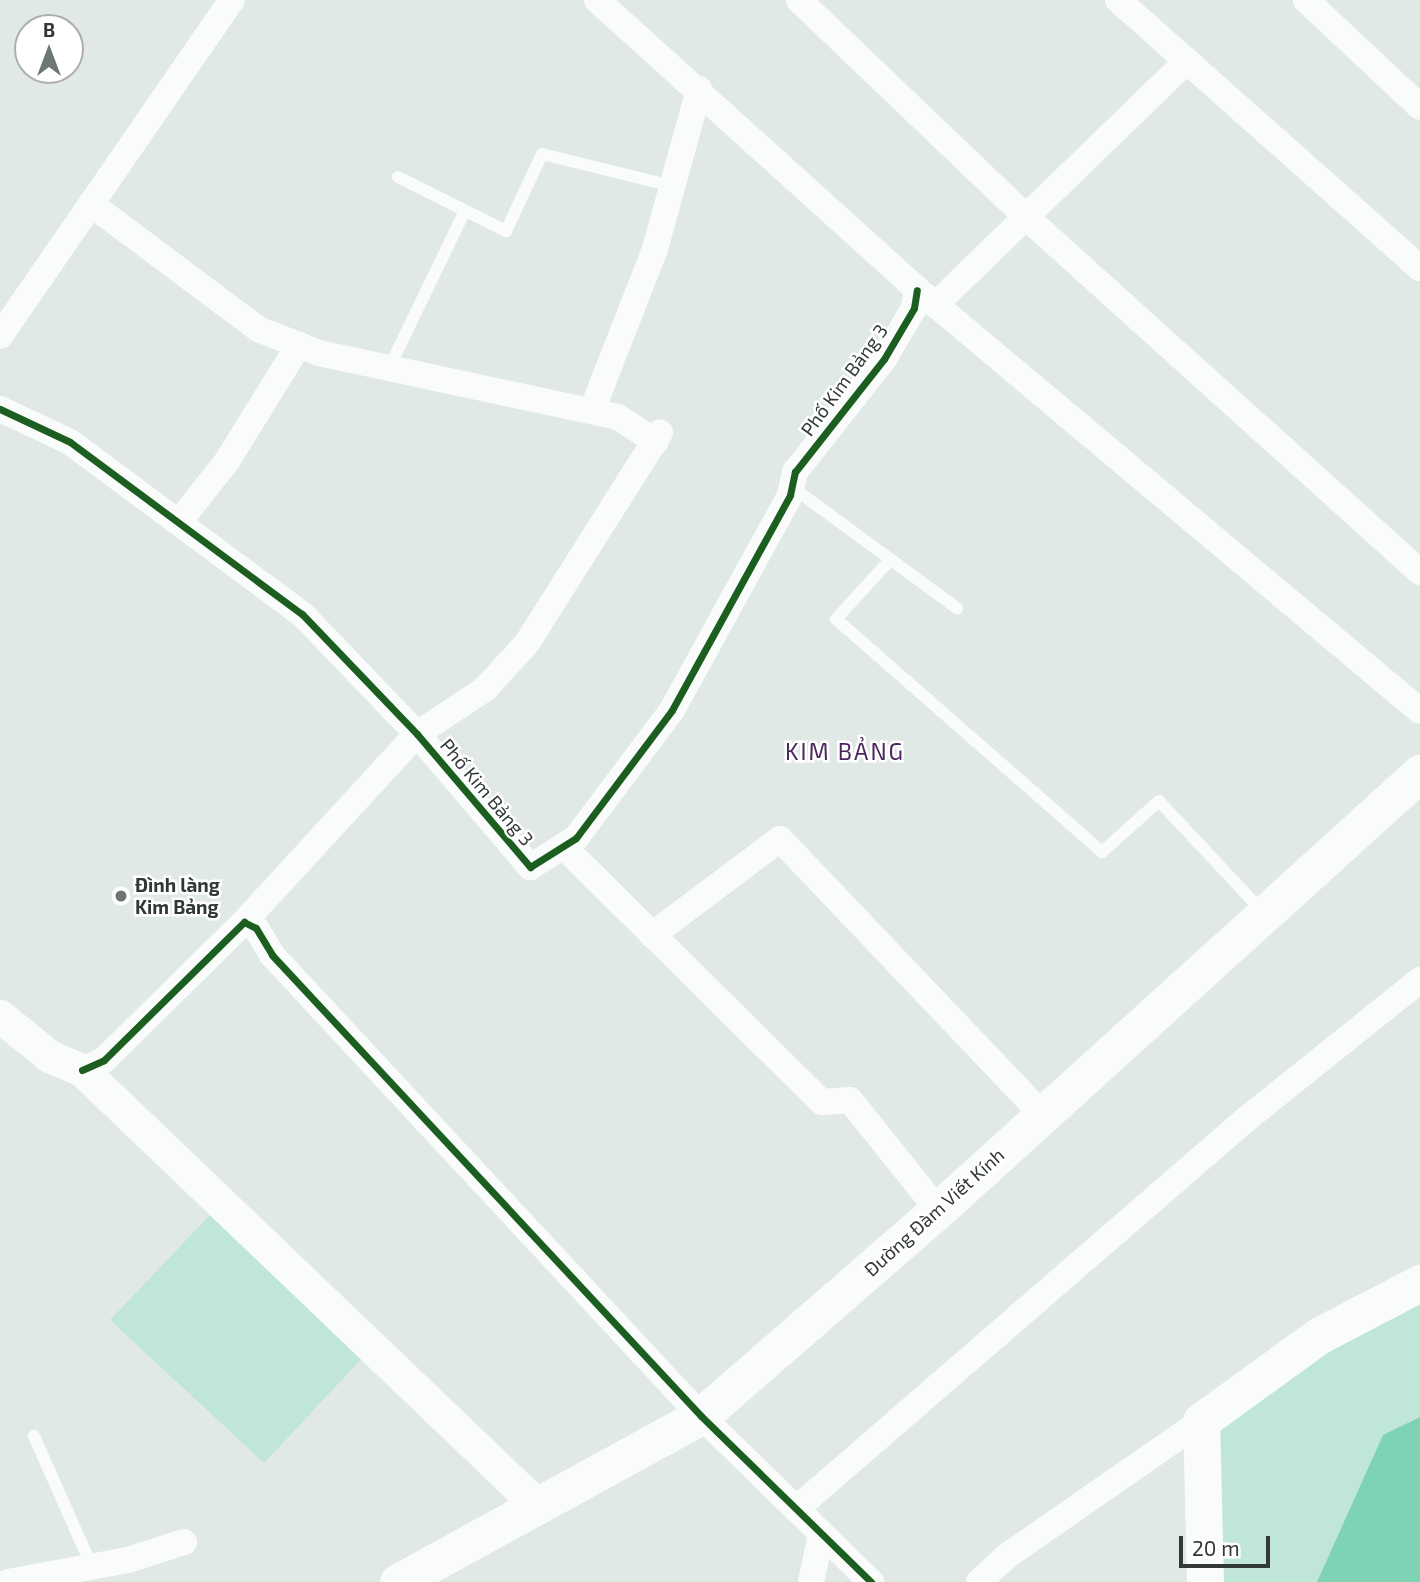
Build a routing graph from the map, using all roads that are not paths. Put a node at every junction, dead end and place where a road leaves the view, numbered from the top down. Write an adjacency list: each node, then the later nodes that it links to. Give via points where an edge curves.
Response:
1 (232, 0): 11 (street)
2 (597, 0): 7 (street)
3 (799, 0): 13 (street)
4 (1118, 0): 6 (street)
5 (1306, 0): 8 (street)
6 (1187, 61): 13 (street); 14 (street)
7 (699, 89): 10 (street); 15 (street)
8 (1420, 107)
9 (398, 177): 12 (lane)
10 (673, 186): 12 (lane, via 542,154 506,231); 20 (street, via 655,248)
11 (91, 204): 16 (street); 17 (street, via 258,329)
12 (465, 211): 18 (lane)
13 (1026, 217): 15 (street); 24 (street)
14 (1420, 268)
15 (926, 298): 21 (street, Phố Kim Bảng 3, via 914,308 884,359 795,472); 26 (street)
16 (0, 336)
17 (299, 345): 18 (street); 22 (street, via 227,461)
18 (389, 368): 20 (street)
19 (0, 410): 22 (street, Phố Kim Bảng 3, via 70,442)
20 (592, 410): 27 (street, via 618,417 658,438 527,643 485,689)
21 (792, 487): 23 (lane); 29 (street, Phố Kim Bảng 3, via 672,710 576,838)
22 (179, 522): 27 (street, Phố Kim Bảng 3, via 302,614)
23 (889, 561): 25 (lane); 30 (lane, via 836,620 1102,852 1159,801)
24 (1420, 572)
25 (957, 608)
26 (1420, 711)
27 (417, 734): 29 (street, Phố Kim Bảng 3, via 530,867); 31 (street)
28 (1420, 773): 30 (main road, Đường Đàm Viết Kính)
29 (563, 846): 32 (street)
30 (1265, 914): 36 (main road, Đường Đàm Viết Kính)
31 (244, 922): 35 (street, via 104,1060); 39 (street, via 256,928 272,956)
32 (652, 935): 36 (street, via 780,839); 37 (street, via 822,1102 850,1100)
33 (1420, 979): 43 (street, via 1244,1121)
34 (0, 1016): 35 (street, via 49,1056)
35 (82, 1070): 42 (street)
36 (1043, 1115): 37 (main road, Đường Đàm Viết Kính)
37 (938, 1210): 39 (main road, Đường Đàm Viết Kính)
38 (1420, 1283): 40 (main road, via 1320,1335)
39 (701, 1416): 42 (main road, Đường Đàm Viết Kính); 43 (street)
40 (1201, 1421): 51 (street, via 1018,1548); 52 (main road)
41 (34, 1436): 46 (lane)
42 (536, 1504): 48 (main road, Đường Đàm Viết Kính)
43 (796, 1509): 44 (street)
44 (821, 1534): 49 (street); 50 (street)
45 (184, 1542): 46 (street)
46 (92, 1567): 47 (street)
47 (8, 1582)
48 (398, 1582)
49 (811, 1582)
50 (871, 1582)
51 (979, 1582)
52 (1205, 1582)

